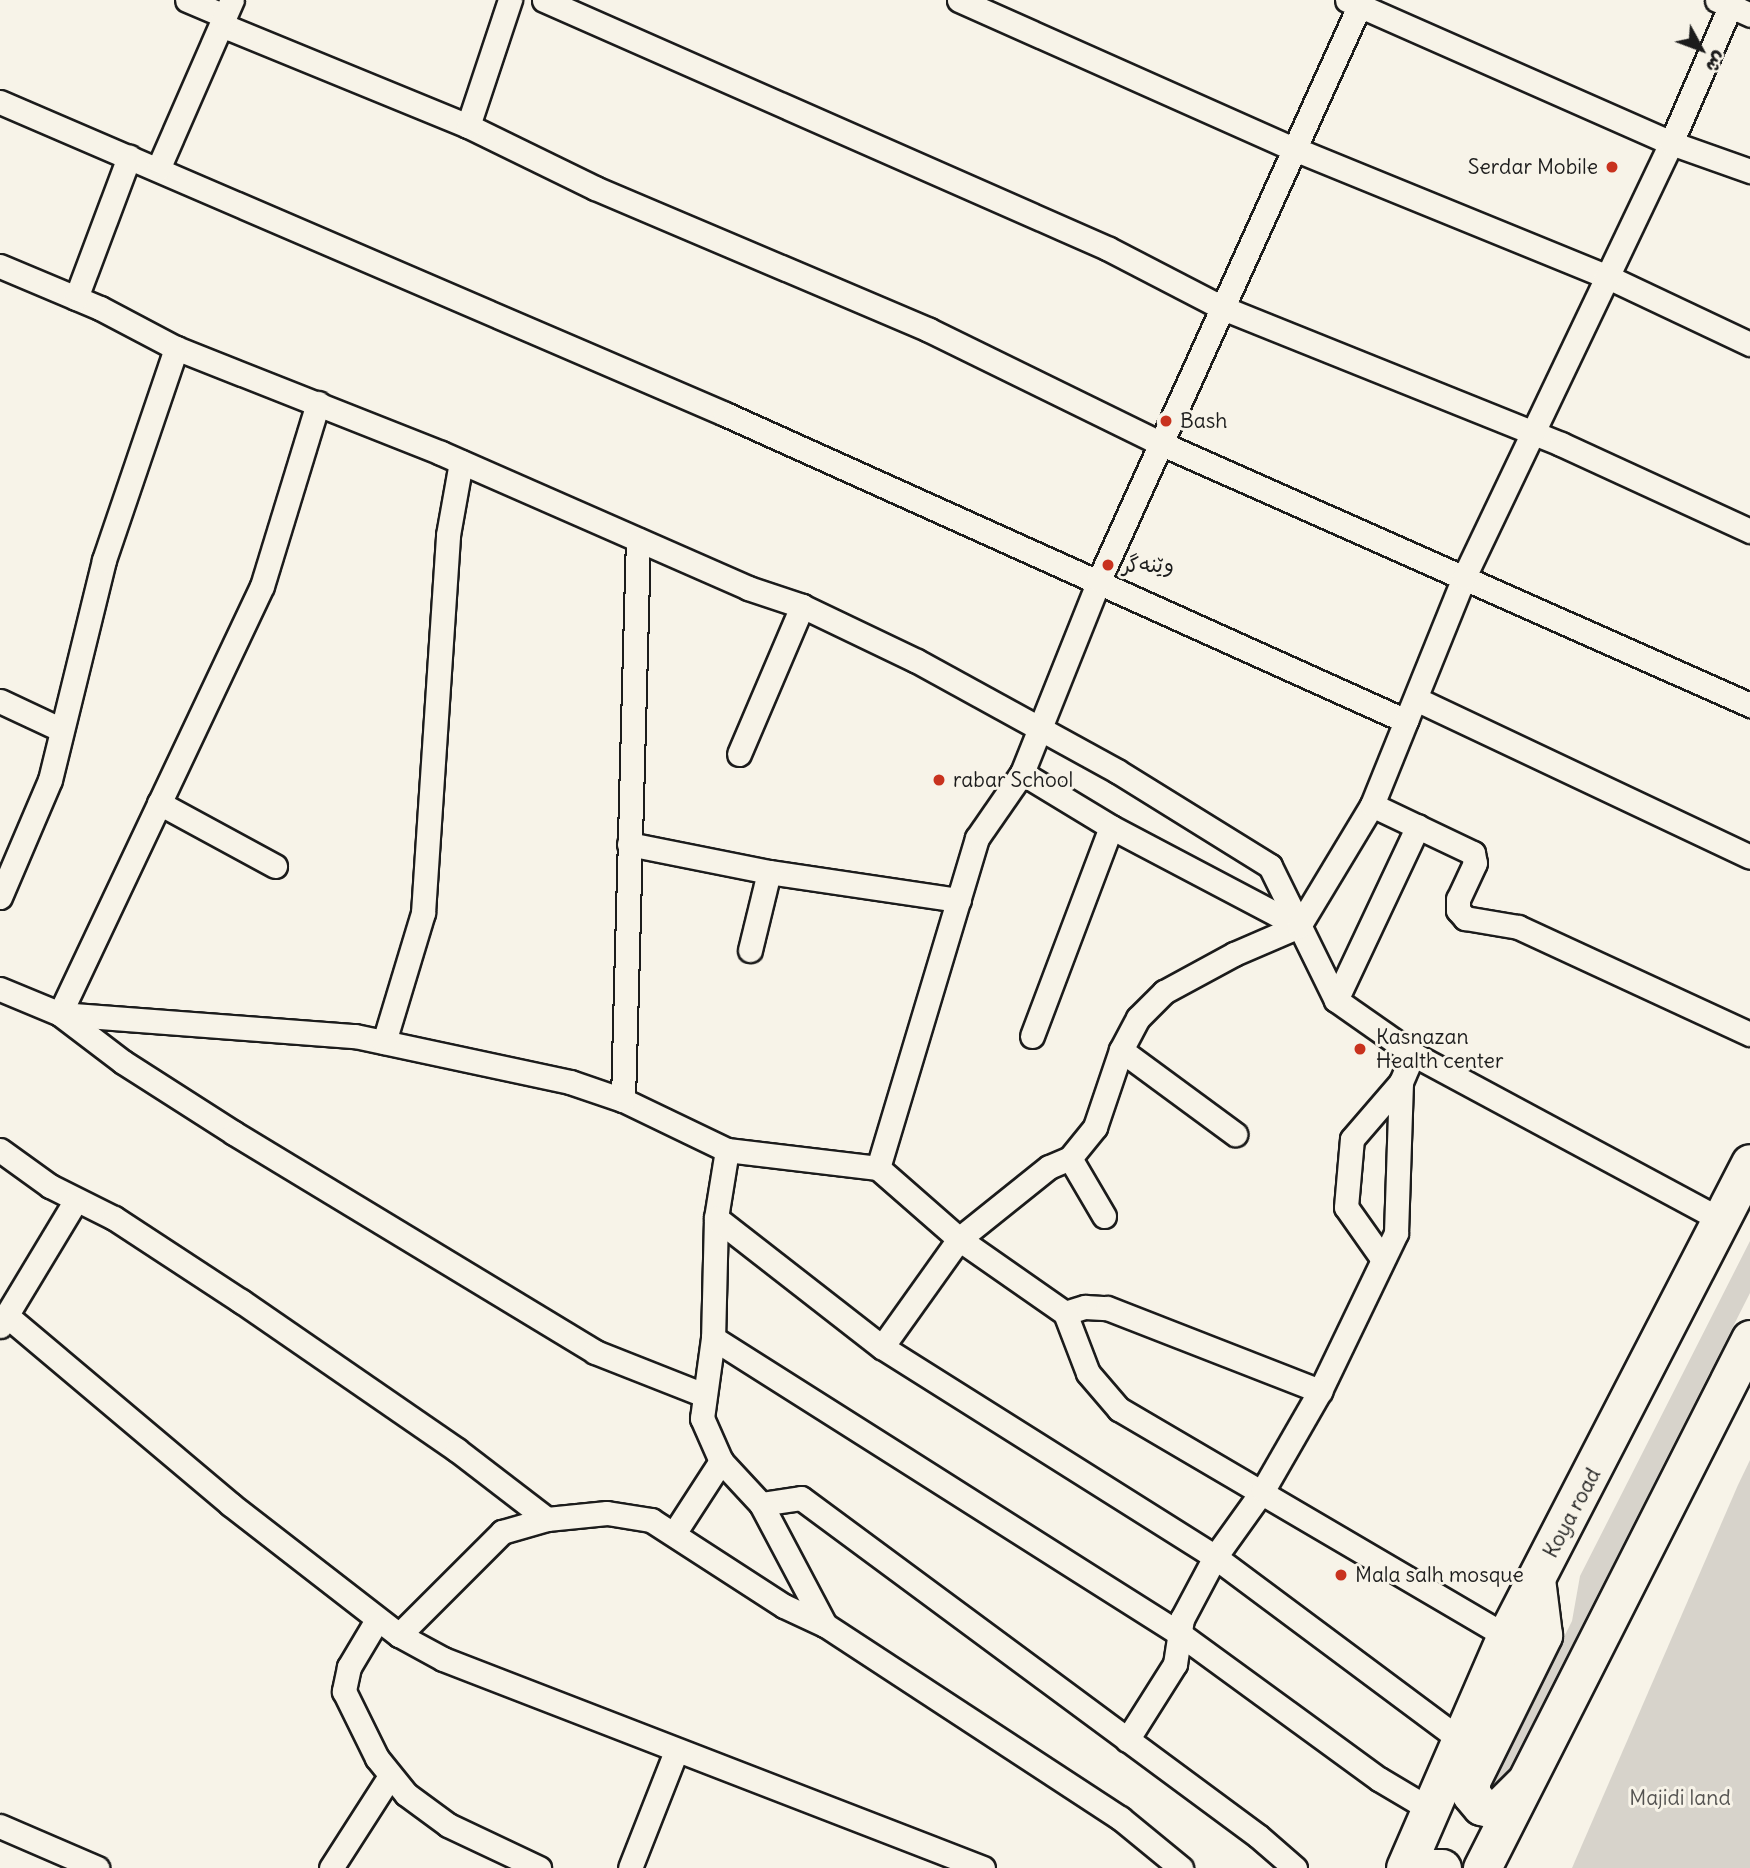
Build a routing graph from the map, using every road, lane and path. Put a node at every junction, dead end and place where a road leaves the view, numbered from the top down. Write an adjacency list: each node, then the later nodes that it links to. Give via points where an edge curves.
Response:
1 (187, 0): 7 (street, via 218,13)
2 (510, 0): 9 (street)
3 (544, 0): 18 (street, via 1109,249)
4 (958, 0): 11 (street)
5 (1356, 2): 10 (street); 11 (street)
6 (1733, 5): 10 (street)
7 (227, 10): 9 (street, via 229,28); 13 (street)
8 (0, 102): 12 (street)
9 (468, 126): 23 (street, via 595,188 929,330)
10 (1671, 144): 14 (street); 16 (street)
11 (1292, 148): 16 (street); 18 (street)
12 (130, 157): 13 (street); 17 (street)
13 (158, 169): 28 (street)
14 (1750, 171)
15 (0, 266): 17 (street)
16 (1606, 276): 19 (street); 22 (street)
17 (76, 298): 20 (street)
18 (1223, 308): 22 (street); 23 (street)
19 (1750, 344)
20 (176, 348): 21 (street); 34 (street, via 104,560)
21 (318, 403): 24 (street); 38 (street, via 262,586)
22 (1531, 433): 25 (street); 27 (street)
23 (1160, 443): 27 (street); 28 (street)
24 (461, 462): 26 (street); 55 (street, via 448,535 423,913)
25 (1750, 530)
26 (638, 540): 29 (street); 42 (street)
27 (1464, 577): 30 (street); 32 (street)
28 (1099, 580): 33 (street); 35 (street)
29 (802, 606): 35 (street, via 917,662); 36 (street)
30 (1416, 699): 33 (street); 43 (street)
31 (0, 701): 34 (street)
32 (1750, 705)
33 (1406, 721): 39 (street)
34 (62, 730): 46 (street, via 50,780)
35 (1038, 730): 37 (street); 48 (street, via 1117,771 1270,866)
36 (738, 754)
37 (1022, 773): 41 (street); 47 (street, via 977,838)
38 (159, 803): 44 (street); 52 (street)
39 (1371, 805): 40 (street); 48 (street)
40 (1418, 826): 51 (street); 53 (street, via 1475,857 1458,898 1458,910 1465,918 1518,927)
41 (1111, 827): 48 (street); 54 (street)
42 (629, 844): 45 (street); 59 (street)
43 (1750, 856)
44 (275, 866)
45 (769, 872): 47 (street); 49 (street)
46 (0, 897)
47 (959, 900): 65 (street)
48 (1299, 926): 51 (street); 56 (street, via 1164,992 1138,1018)
49 (750, 950)
50 (0, 989): 52 (street)
51 (1336, 1000): 57 (street)
52 (60, 1014): 55 (street, via 186,1021); 78 (street, via 123,1062 234,1133 595,1352)
53 (1750, 1034)
54 (1031, 1037)
55 (384, 1042): 59 (street, via 570,1082)
56 (1121, 1050): 60 (street); 63 (street, via 1095,1127)
57 (1413, 1054): 58 (street); 69 (street)
58 (1401, 1082): 71 (street, via 1396,1233); 71 (street, via 1352,1139 1346,1207)
59 (623, 1100): 62 (street)
60 (1235, 1134)
61 (0, 1150): 66 (street)
62 (727, 1150): 65 (street); 68 (street)
63 (1070, 1158): 67 (street); 70 (street, via 1049,1167)
64 (1750, 1163): 69 (highway, Koya road)
65 (878, 1168): 70 (street)
66 (76, 1200): 73 (street); 82 (street, via 114,1219 241,1301 457,1450)
67 (1104, 1216)
68 (716, 1219): 74 (street); 76 (street)
69 (1721, 1220): 85 (highway, Koya road)
70 (959, 1239): 72 (street); 76 (street)
71 (1382, 1258): 77 (street)
72 (1065, 1313): 77 (street, via 1107,1308); 80 (street, via 1088,1373 1119,1409)
73 (3, 1321): 86 (street)
74 (713, 1338): 78 (street); 88 (street)
75 (1750, 1339): 95 (highway)
76 (882, 1347): 84 (street)
77 (1320, 1391): 80 (street)
78 (705, 1395): 79 (street, via 702,1418)
79 (721, 1461): 81 (street); 83 (street)
80 (1263, 1490): 84 (street); 90 (street)
81 (761, 1504): 87 (street); 92 (street, via 801,1498)
82 (547, 1519): 83 (street, via 607,1513 652,1520); 89 (street, via 502,1532)
83 (675, 1532): 87 (street, via 784,1605)
84 (1215, 1557): 88 (street, via 1182,1619); 91 (street)
85 (1536, 1579): 90 (highway, Koya road); 95 (highway, via 1543,1635 1471,1781 1471,1794 1481,1806 1492,1809 1501,1806)
86 (377, 1620): 89 (street); 94 (street, via 349,1667 344,1692 361,1733)
87 (825, 1625): 103 (street, via 1120,1818)
88 (1180, 1634): 92 (street, via 1175,1664); 96 (street, via 1378,1779)
89 (399, 1635): 93 (street, via 443,1659 576,1707)
90 (1506, 1636): 91 (highway, Koya road)
91 (1458, 1738): 96 (highway, Koya road)
92 (1127, 1740): 104 (street)
93 (676, 1751): 101 (street); 102 (street, via 803,1795)
94 (390, 1776): 99 (street); 100 (street, via 448,1825)
95 (1525, 1781): 108 (highway)
96 (1431, 1810): 105 (highway, Koya road)
97 (0, 1826): 98 (street)
98 (97, 1868)
99 (331, 1868)
100 (538, 1868)
101 (630, 1868)
102 (983, 1868)
103 (1181, 1868)
104 (1295, 1868)
105 (1405, 1868)
106 (1418, 1868): 107 (highway)
107 (1442, 1868)
108 (1482, 1868)

